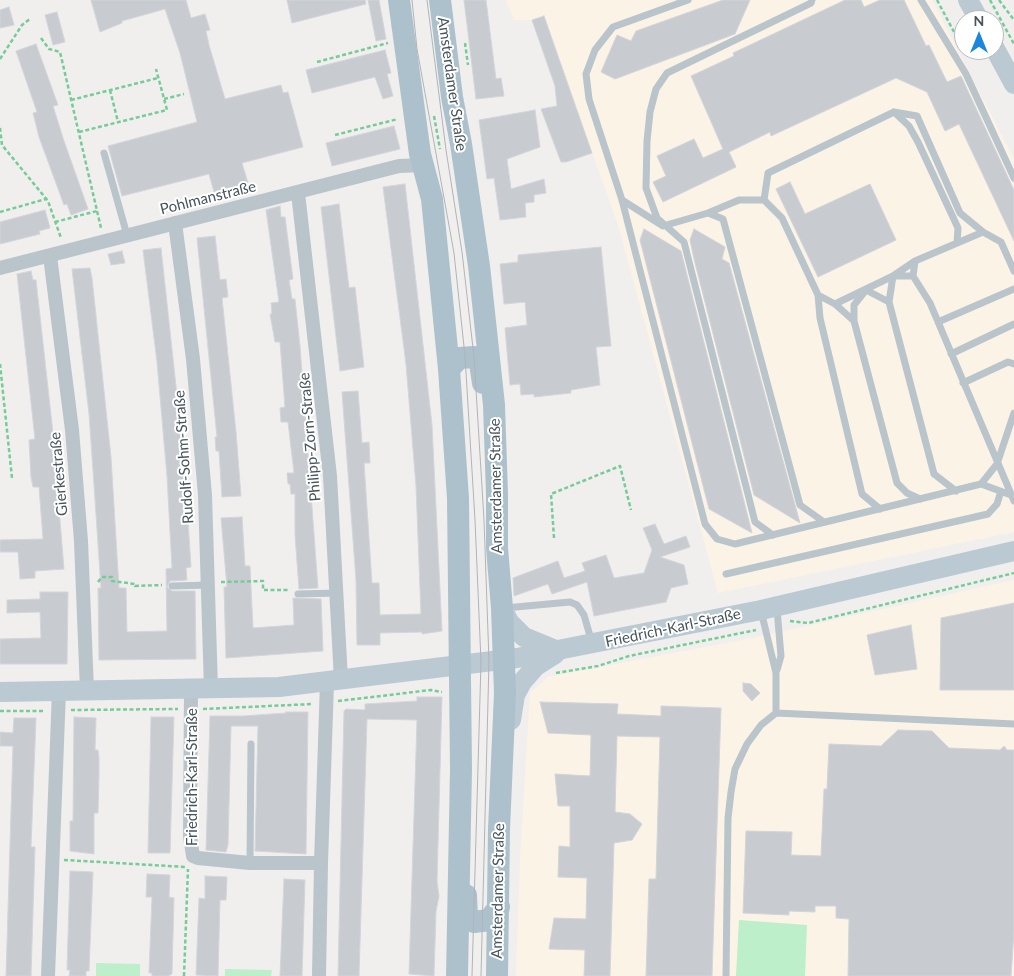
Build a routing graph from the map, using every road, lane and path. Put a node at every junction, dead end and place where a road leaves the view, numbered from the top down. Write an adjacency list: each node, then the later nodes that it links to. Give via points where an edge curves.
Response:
1 (399, 0): 33 (main road, via 420,154)
2 (440, 0): 69 (main road, Amsterdamer Straße, via 479,266)
3 (688, 0): 37 (lane, via 613,27 595,50 586,74 590,99)
4 (812, 0): 44 (lane, via 666,73 656,89 650,112 646,188)
5 (921, 0): 34 (lane, via 966,74)
6 (990, 0): 12 (path)
7 (999, 0): 9 (path)
8 (31, 18): 13 (path, via 22,25)
9 (1014, 20)
10 (41, 38): 22 (path, via 49,49 60,52)
11 (394, 42): 15 (path)
12 (1014, 44)
13 (0, 59)
14 (1001, 60): 18 (main road)
15 (316, 62)
16 (156, 69): 17 (path)
17 (158, 78): 19 (path); 21 (path)
18 (1014, 84)
19 (110, 90): 22 (path); 26 (path)
20 (184, 94): 21 (path)
21 (164, 99): 26 (path, via 166,110)
22 (71, 100): 28 (path)
23 (434, 112): 30 (path)
24 (894, 112): 38 (lane, via 768,173); 45 (lane, via 917,116 960,213); 48 (lane, via 909,126 918,142 958,228)
25 (404, 118): 29 (path)
26 (118, 123): 28 (path)
27 (0, 128): 36 (path, via 2,145)
28 (79, 132): 39 (path)
29 (335, 135)
30 (440, 149): 31 (path); 33 (path)
31 (446, 150)
32 (104, 153): 46 (lane)
33 (429, 156): 35 (street, Pohlmanstraße, via 411,164); 67 (main road)
34 (1014, 178)
35 (298, 193): 43 (street, Pohlmanstraße); 88 (street, Philipp-Zorn-Straße, via 320,367)
36 (46, 199): 40 (path); 42 (path)
37 (622, 200): 44 (lane); 81 (lane, via 705,524 717,538 735,544)
38 (764, 200): 41 (lane, via 740,200); 58 (lane, via 782,218)
39 (97, 210): 42 (path); 47 (path)
40 (0, 212)
41 (708, 213): 44 (lane); 80 (lane, via 723,219 800,505)
42 (55, 222): 49 (path)
43 (175, 223): 46 (street, Pohlmanstraße); 86 (street, Rudolf-Sohm-Straße, via 195,379 205,495)
44 (663, 226): 81 (lane, via 684,242 755,522)
45 (983, 232): 48 (lane); 53 (lane, via 1001,242)
46 (128, 235): 47 (street, Pohlmanstraße)
47 (104, 241): 49 (street, Pohlmanstraße)
48 (957, 243): 51 (lane)
49 (66, 251): 50 (street, Pohlmanstraße)
50 (50, 256): 52 (street, Pohlmanstraße); 102 (street, Gierkestraße, via 72,430 83,574)
51 (915, 261): 54 (lane); 55 (lane)
52 (0, 268)
53 (1014, 271)
54 (893, 276): 55 (lane); 57 (lane); 59 (lane)
55 (913, 276): 62 (lane)
56 (1014, 289): 62 (lane)
57 (866, 290): 59 (lane); 60 (lane); 61 (lane, via 854,305)
58 (818, 295): 60 (lane); 78 (lane, via 820,318 862,494)
59 (889, 302): 74 (lane, via 934,474)
60 (835, 304): 61 (lane)
61 (854, 321): 77 (lane, via 897,483)
62 (938, 322): 64 (lane)
63 (1014, 324): 64 (lane)
64 (951, 354): 68 (lane)
65 (0, 364): 72 (path)
66 (1014, 364): 68 (lane, via 1008,362)
67 (450, 370): 69 (main road, via 459,358 470,356 477,359 484,392); 95 (main road, via 458,498)
68 (963, 383): 71 (lane)
69 (494, 405): 90 (main road, Amsterdamer Straße, via 497,548)
70 (1014, 413): 71 (lane)
71 (997, 464): 73 (lane); 76 (lane)
72 (12, 478)
73 (981, 484): 74 (lane); 75 (lane)
74 (956, 490): 77 (lane)
75 (1002, 492): 76 (lane); 85 (lane, via 988,514)
76 (1013, 498)
77 (920, 499): 78 (lane)
78 (880, 509): 80 (lane)
79 (631, 510): 82 (path, via 620,466 551,494)
80 (824, 522): 81 (lane)
81 (773, 535)
82 (554, 538)
83 (1014, 551): 91 (main road, Friedrich-Karl-Straße)
84 (1014, 573): 91 (path, via 808,623)
85 (726, 574)
86 (208, 581): 87 (lane); 100 (street, Rudolf-Sohm-Straße)
87 (172, 586)
88 (338, 589): 89 (lane); 98 (street, Philipp-Zorn-Straße)
89 (298, 594)
90 (502, 608): 92 (lane, via 570,602 584,615); 93 (main road, via 509,622 524,636); 94 (main road, Amsterdamer Straße)
91 (770, 617): 92 (main road, Friedrich-Karl-Straße); 96 (lane); 96 (lane, via 781,656); 97 (path, via 598,666)
92 (593, 645): 93 (main road, Friedrich-Karl-Straße)
93 (558, 651): 94 (main road, Friedrich-Karl-Straße); 107 (main road, via 527,675 515,695 509,752)
94 (505, 660): 95 (main road, Friedrich-Karl-Straße); 107 (main road, Amsterdamer Straße)
95 (461, 664): 98 (main road, Friedrich-Karl-Straße); 112 (main road)
96 (776, 673): 104 (lane)
97 (550, 674)
98 (334, 681): 100 (main road, Friedrich-Karl-Straße); 111 (street)
99 (191, 690): 100 (main road, Friedrich-Karl-Straße); 102 (main road, Friedrich-Karl-Straße); 109 (street, Friedrich-Karl-Straße)
100 (211, 690)
101 (59, 691): 102 (main road, Friedrich-Karl-Straße); 103 (main road, Friedrich-Karl-Straße); 108 (street)
102 (87, 691)
103 (0, 692)
104 (776, 714): 105 (lane); 119 (lane, via 761,725 735,769 728,818)
105 (1014, 724)
106 (251, 744): 110 (lane)
107 (502, 764): 113 (main road, Amsterdamer Straße)
108 (53, 859): 109 (path); 114 (street)
109 (191, 861): 110 (street, Friedrich-Karl-Straße, via 198,858); 115 (path)
110 (250, 863): 111 (street, Friedrich-Karl-Straße)
111 (321, 863): 116 (street)
112 (459, 883): 113 (main road, via 466,894 468,916 474,922 489,920); 117 (main road)
113 (499, 907): 118 (main road, Amsterdamer Straße)
114 (48, 976)
115 (184, 976)
116 (319, 976)
117 (457, 976)
118 (497, 976)
119 (726, 976)

